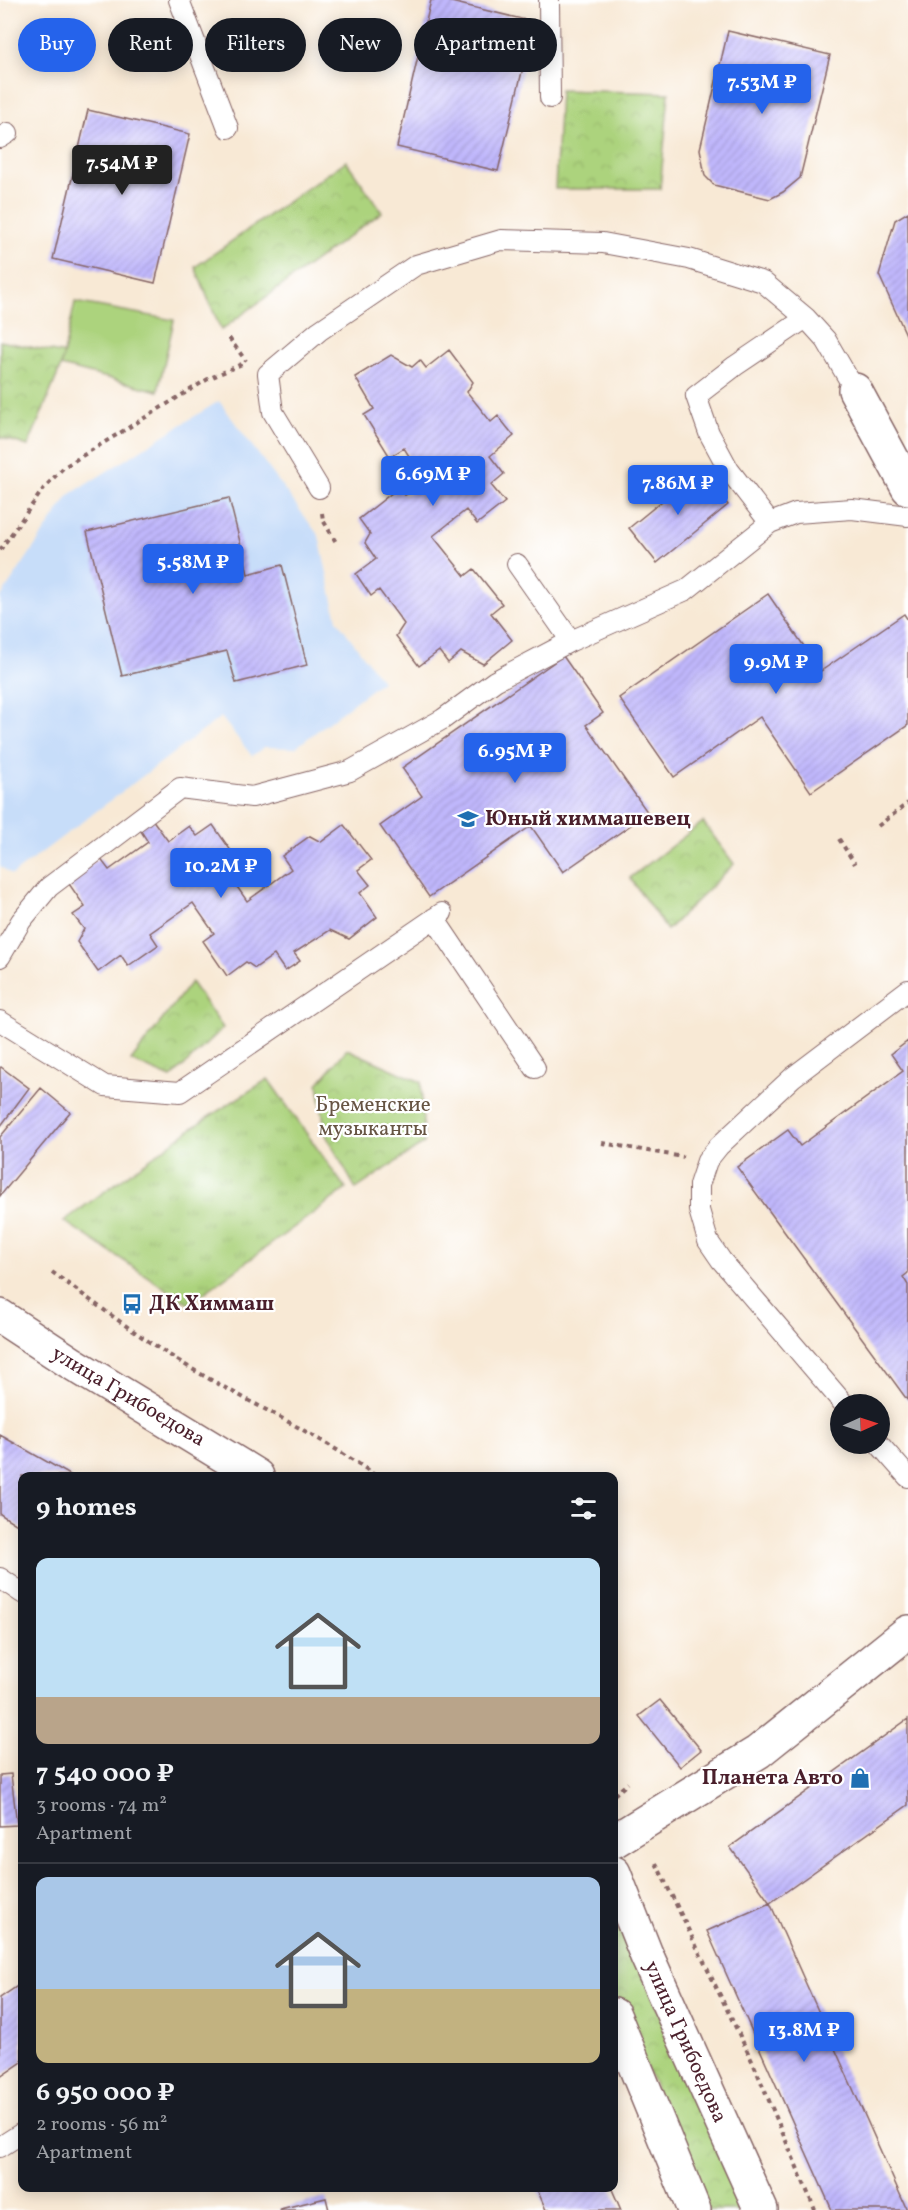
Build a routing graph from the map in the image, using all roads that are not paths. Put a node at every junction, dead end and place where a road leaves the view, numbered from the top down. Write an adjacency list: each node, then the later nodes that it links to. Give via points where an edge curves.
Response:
1 (179, 0): 4 (lane)
2 (549, 0): 3 (lane)
3 (550, 98)
4 (228, 128)
5 (806, 318): 6 (lane, via 826,340); 7 (lane, via 763,282 689,259 603,243 501,240 416,265 319,332 268,374 273,412); 10 (lane, via 696,396 729,470)
6 (855, 390): 8 (main road)
7 (319, 488)
8 (908, 488)
9 (908, 516): 10 (lane, via 852,509 796,513)
10 (770, 523): 12 (lane, via 687,590)
11 (517, 564): 12 (lane)
12 (571, 641): 13 (lane, via 495,681 443,719 350,771 252,797 180,788 49,887 21,921)
13 (0, 957)
14 (908, 990): 18 (lane, via 793,1077 719,1146 707,1161 699,1185 699,1210 708,1240 721,1260)
15 (0, 1021): 16 (lane, via 105,1086 180,1092 438,915)
16 (535, 1068)
17 (0, 1316): 20 (main road, улица Грибоедова)
18 (835, 1394)
19 (888, 1454): 21 (lane)
20 (250, 1472)
21 (908, 1477)
22 (0, 1578): 23 (lane)
23 (18, 1590)
24 (908, 1632): 25 (main road, via 758,1752)
25 (618, 1839)
26 (618, 1883): 31 (main road, улица Грибоедова)
27 (618, 2025): 30 (main road)
28 (18, 2136): 29 (lane)
29 (0, 2147)
30 (694, 2210)
31 (761, 2210)

